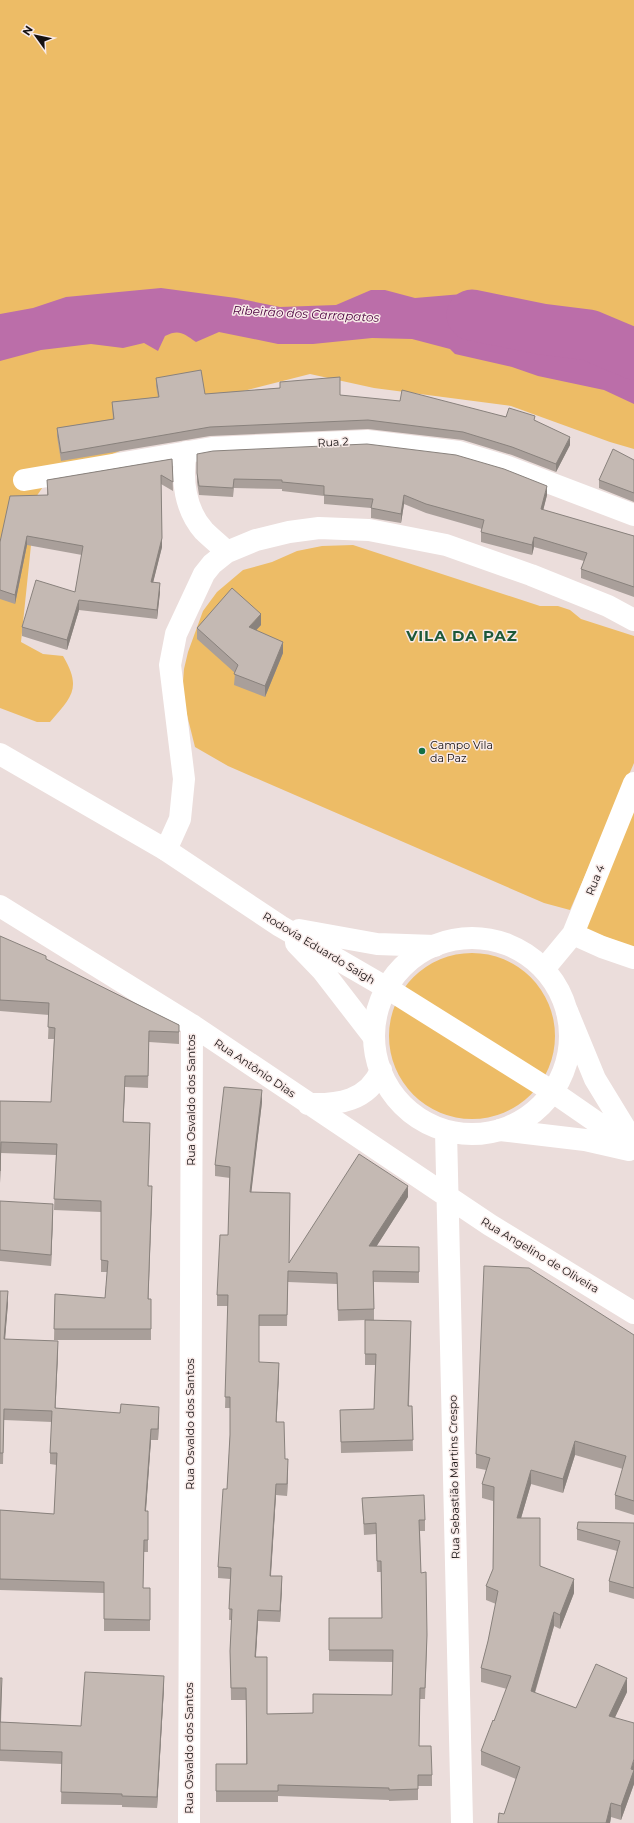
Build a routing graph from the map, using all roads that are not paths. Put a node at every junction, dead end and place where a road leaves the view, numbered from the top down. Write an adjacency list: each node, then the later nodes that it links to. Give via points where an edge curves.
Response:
1 (186, 452): 2 (main road, Rua 2); 3 (main road, Rua 2, via 212,448 367,441 459,452 508,467); 4 (main road, via 183,468 185,493 203,530)
2 (24, 480)
3 (634, 515)
4 (227, 552): 5 (main road, via 256,540 289,532 319,528 369,530 446,545 531,575 608,606); 8 (main road, via 204,574 176,634 170,665 184,779 180,819)
5 (634, 620)
6 (0, 754): 8 (main road, Rodovia Eduardo Saigh)
7 (634, 783): 11 (main road, Rua 4)
8 (166, 850): 10 (main road, Rodovia Eduardo Saigh)
9 (0, 906): 17 (main road, Rua Antônio Dias)
10 (280, 926): 12 (main road, via 377,944); 15 (main road, Rodovia Eduardo Saigh); 18 (main road, via 322,970)
11 (573, 934): 13 (main road); 14 (main road, Rua 4)
12 (435, 946): 14 (main road, via 463,939 493,941 521,951); 15 (main road, via 410,961)
13 (634, 958)
14 (544, 969): 16 (main road, via 562,996)
15 (387, 988): 18 (main road, via 377,1014); 20 (main road, Rodovia Eduardo Saigh)
16 (567, 1011): 20 (main road, via 570,1042 568,1057); 24 (main road, via 595,1079)
17 (192, 1025): 21 (main road, Rua Antônio Dias); 28 (main road, Rua Osvaldo dos Santos)
18 (373, 1036): 19 (main road)
19 (381, 1070): 21 (main road, via 376,1082 357,1097 328,1105); 23 (main road, via 393,1094 408,1110 426,1123)
20 (553, 1092): 22 (main road, via 526,1118); 25 (main road, Rodovia Eduardo Saigh)
21 (308, 1104): 26 (main road, Rua Antônio Dias)
22 (500, 1130): 23 (main road, via 473,1135); 25 (main road, via 585,1140)
23 (446, 1131): 26 (main road, Rua Sebastião Martins Crespo)
24 (634, 1143)
25 (634, 1150)
26 (447, 1196): 27 (main road, Rua Angelino de Oliveira, via 534,1253); 29 (main road, Rua Sebastião Martins Crespo)
27 (634, 1313)
28 (189, 1823)
29 (462, 1823)

